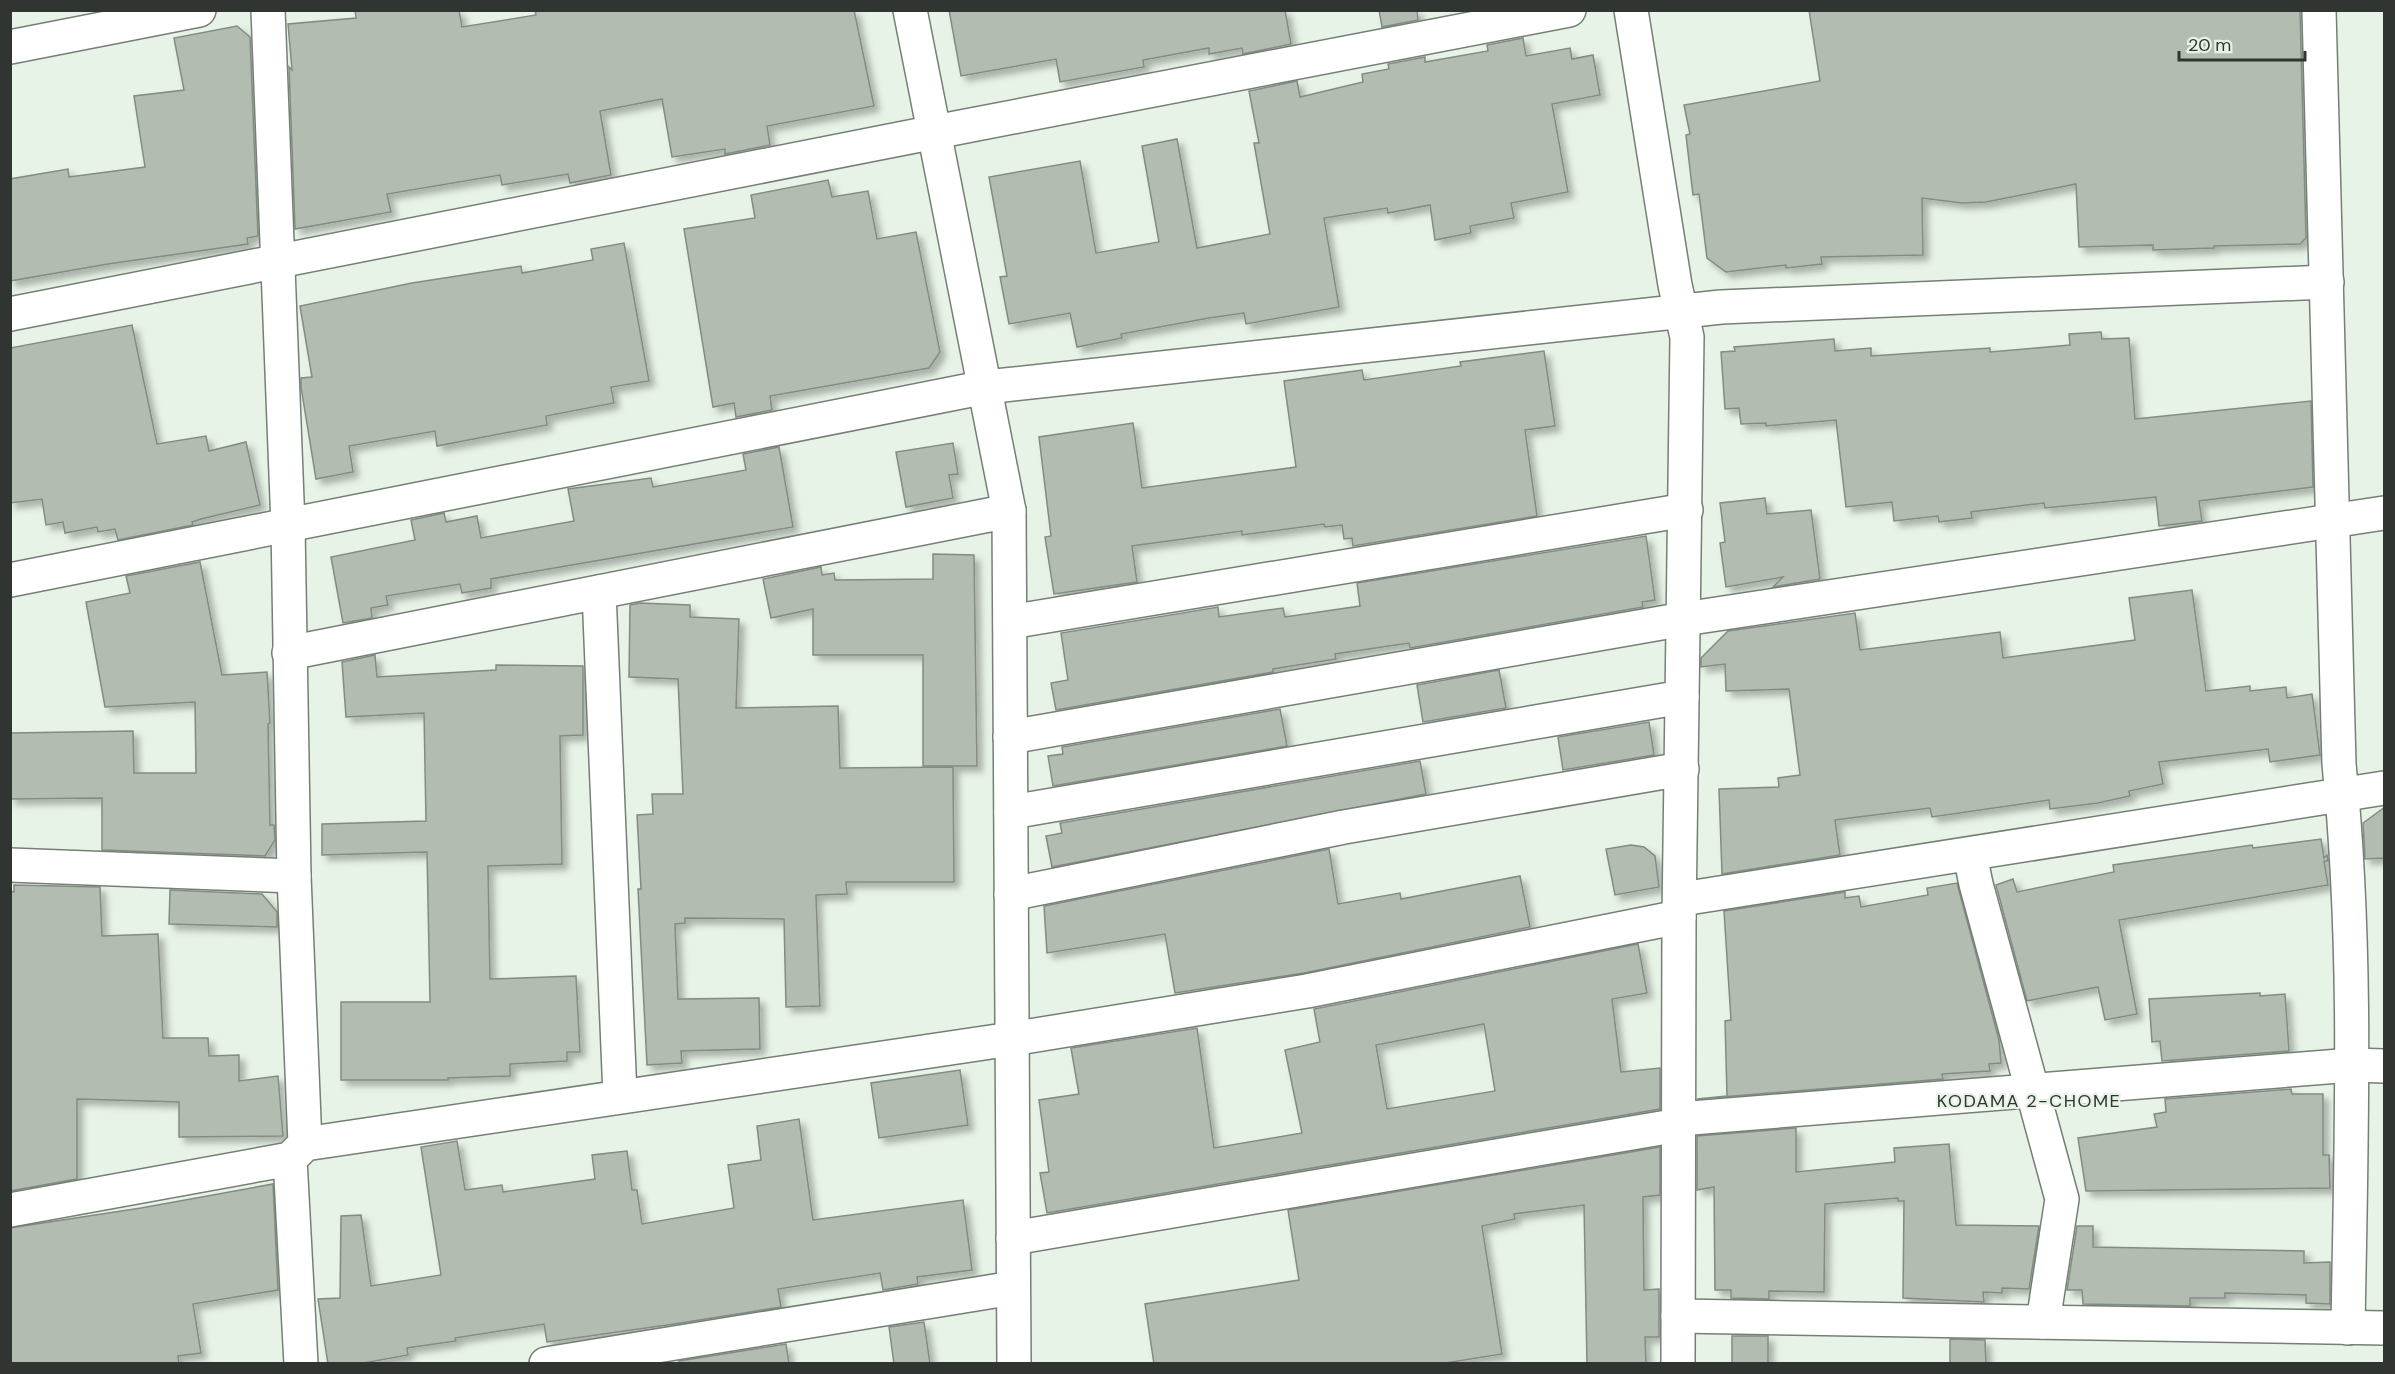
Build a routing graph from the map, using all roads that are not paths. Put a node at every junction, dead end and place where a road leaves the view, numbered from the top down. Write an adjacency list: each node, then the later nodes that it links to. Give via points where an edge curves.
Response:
1 (199, 10): 7 (street)
2 (268, 10): 9 (street)
3 (910, 10): 8 (street)
4 (1569, 10): 8 (street)
5 (1631, 10): 11 (street)
6 (2319, 10): 10 (street)
7 (10, 46)
8 (935, 132): 9 (street); 13 (street)
9 (278, 262): 12 (street); 18 (street)
10 (2327, 282): 11 (street); 17 (street)
11 (1681, 310): 13 (street); 14 (street, via 1687,337)
12 (10, 314)
13 (986, 387): 15 (street); 18 (street)
14 (1686, 510): 21 (street); 22 (street)
15 (1009, 512): 20 (street); 22 (street)
16 (2385, 513): 17 (street)
17 (2334, 521): 21 (street); 28 (street, via 2335,660)
18 (288, 526): 19 (street); 23 (street)
19 (10, 580)
20 (599, 592): 23 (street); 39 (street)
21 (1684, 619): 24 (street); 25 (street)
22 (1010, 621): 25 (street)
23 (289, 653): 32 (street)
24 (1682, 697): 26 (street); 29 (street)
25 (1010, 737): 29 (street)
26 (1682, 769): 33 (street, via 1344,827); 34 (street)
27 (2385, 788): 28 (street)
28 (2342, 794): 30 (street); 36 (street)
29 (1011, 812): 33 (street)
30 (1970, 855): 34 (street); 38 (street)
31 (10, 865): 32 (street)
32 (294, 876): 41 (street)
33 (1011, 894): 35 (street)
34 (1680, 908): 35 (street, via 1307,991); 40 (street)
35 (1011, 1039): 39 (street); 43 (street)
36 (2352, 1065): 37 (street); 38 (street); 47 (street)
37 (2385, 1066)
38 (2033, 1091): 40 (street); 46 (street, via 2062,1199)
39 (620, 1096): 41 (street)
40 (1679, 1122): 43 (street); 45 (street)
41 (298, 1151): 42 (street); 49 (street)
42 (10, 1210)
43 (1013, 1238): 44 (street)
44 (1013, 1288): 50 (street); 51 (street)
45 (1678, 1316): 46 (street); 52 (street)
46 (2043, 1322): 47 (street)
47 (2348, 1328): 48 (street)
48 (2385, 1328)
49 (301, 1364)
50 (546, 1364)
51 (1014, 1364)
52 (1678, 1364)

